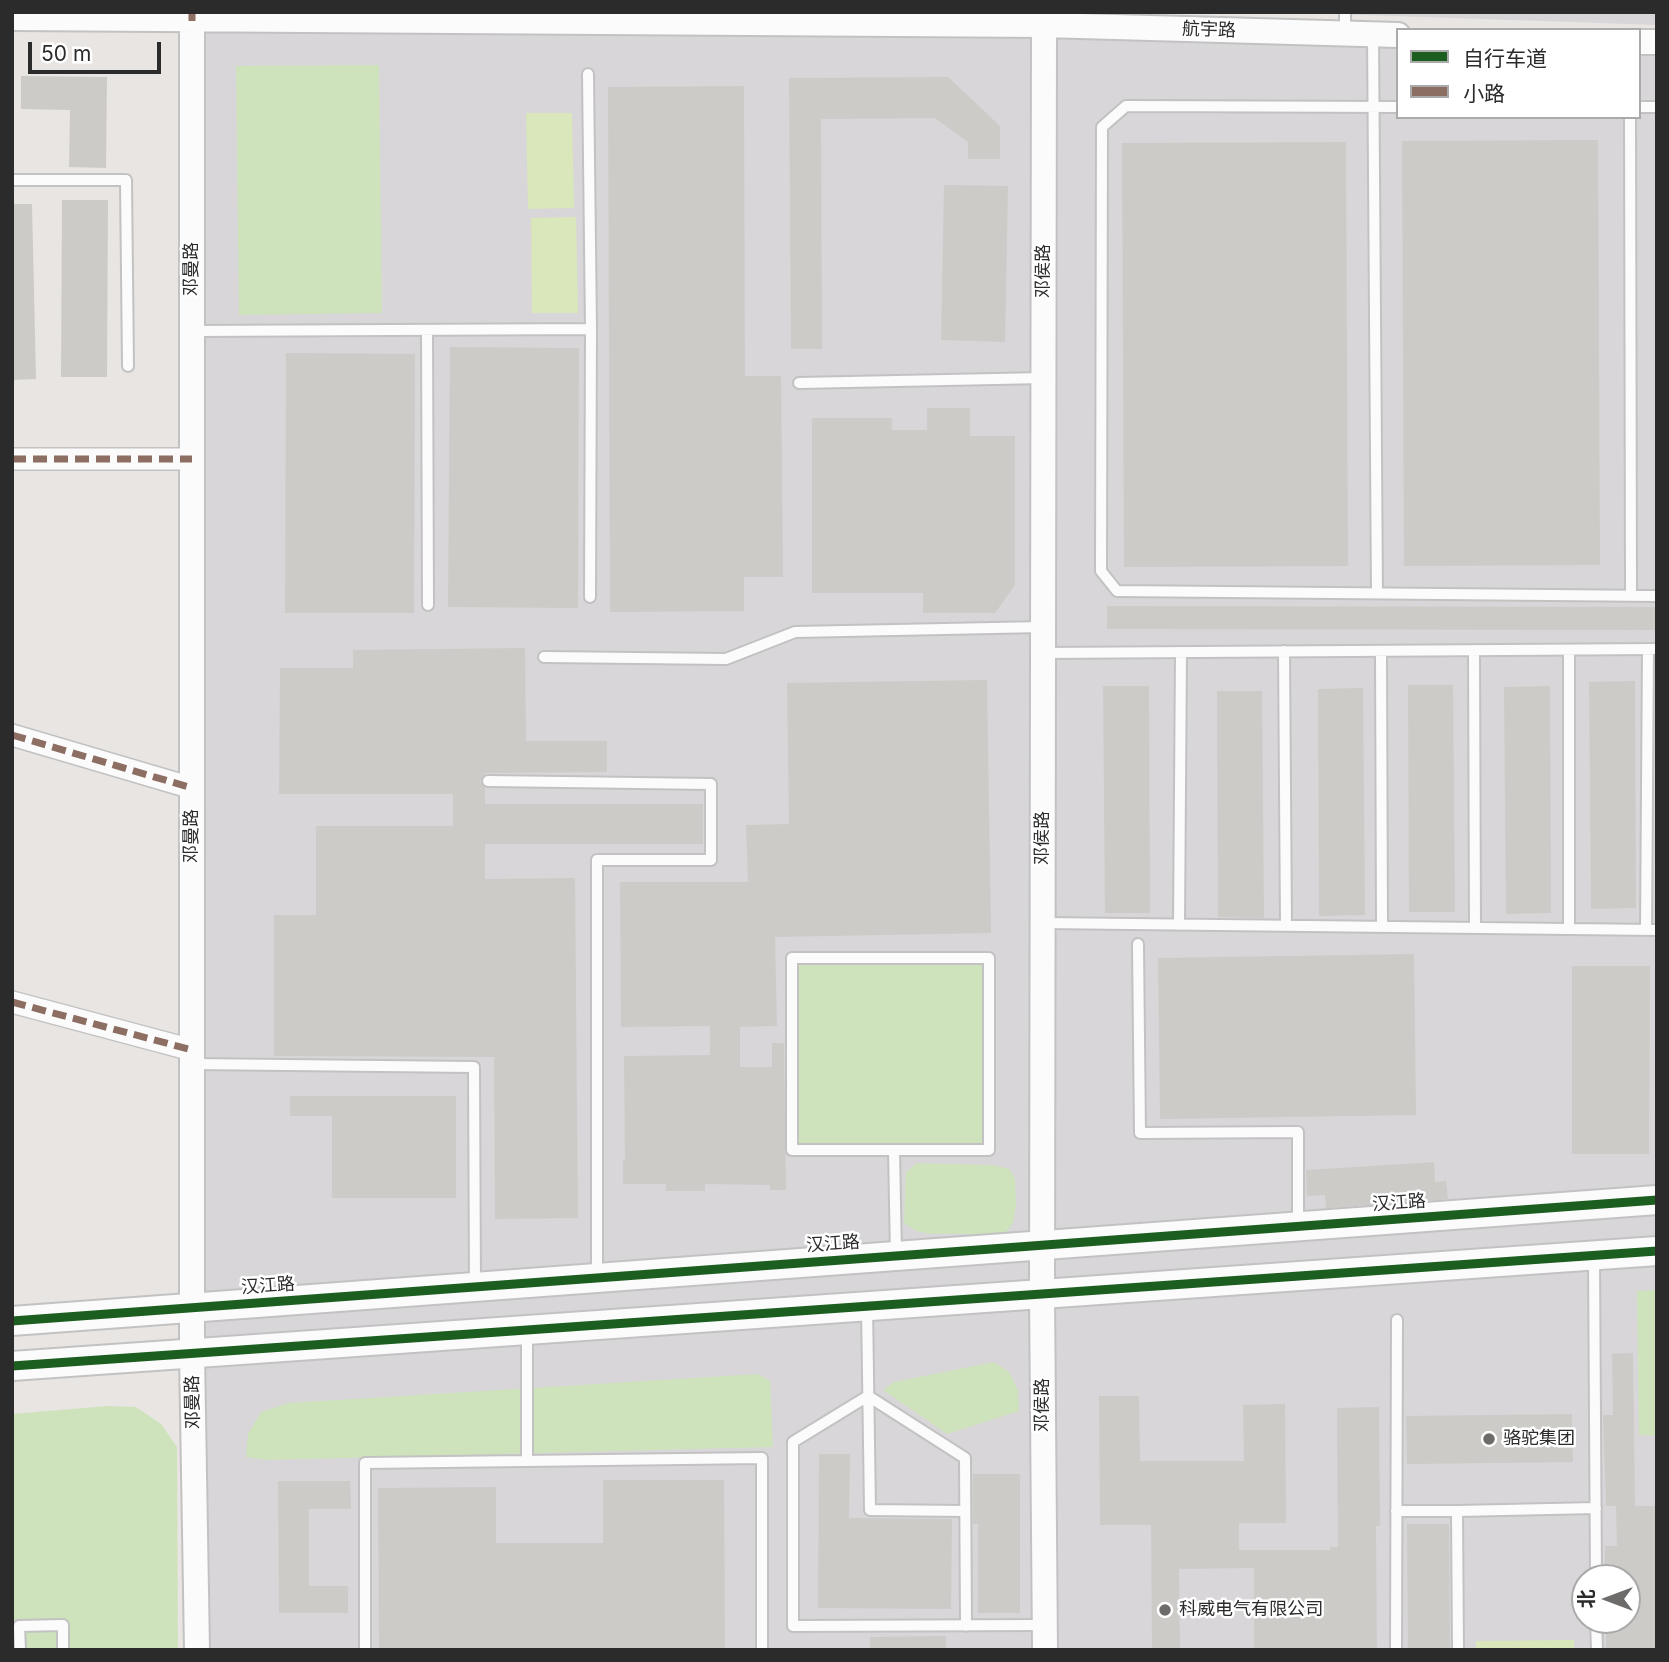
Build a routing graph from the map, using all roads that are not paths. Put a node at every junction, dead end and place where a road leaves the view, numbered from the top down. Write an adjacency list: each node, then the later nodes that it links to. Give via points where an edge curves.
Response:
1 (192, 17): 2 (street, 航宇路); 4 (street, 航宇路); 17 (street, 邓曼路)
2 (267, 17): 3 (street, 航宇路)
3 (351, 17): 5 (street, 航宇路)
4 (12, 18)
5 (924, 18): 7 (street, 航宇路)
6 (1345, 23): 7 (street, 航宇路); 8 (street, 航宇路)
7 (1044, 26): 19 (street, 邓侯路)
8 (1373, 34): 9 (street, 航宇路); 11 (lane)
9 (1396, 35)
10 (587, 74): 15 (lane)
11 (1373, 107): 12 (lane); 23 (lane); 23 (lane, via 1126,106 1102,127 1101,571 1116,591)
12 (1396, 107)
13 (1630, 119): 24 (lane)
14 (12, 180): 18 (lane, via 126,180)
15 (591, 329): 16 (lane); 26 (lane)
16 (427, 330): 17 (lane); 27 (lane)
17 (192, 331): 22 (street, 邓曼路)
18 (128, 366)
19 (1044, 378): 20 (lane); 28 (street, 邓侯路)
20 (799, 383)
21 (12, 459): 22 (street)
22 (192, 459): 39 (street, 邓曼路)
23 (1377, 593): 24 (lane)
24 (1631, 596): 25 (lane)
25 (1657, 596)
26 (590, 597)
27 (428, 605)
28 (1043, 627): 35 (street, 邓侯路); 36 (lane, via 795,632 726,659)
29 (1652, 649): 31 (lane); 46 (lane)
30 (1474, 650): 31 (lane); 33 (lane); 44 (lane)
31 (1569, 650): 45 (lane)
32 (1284, 651): 33 (lane); 34 (lane); 42 (lane)
33 (1381, 651): 43 (lane)
34 (1181, 652): 35 (lane); 41 (lane)
35 (1043, 653): 40 (street, 邓侯路)
36 (544, 657)
37 (12, 735): 39 (street)
38 (488, 781): 57 (lane, via 711,785 711,860 597,860)
39 (192, 788): 49 (street, 邓曼路)
40 (1043, 923): 41 (lane); 53 (street, 邓侯路)
41 (1179, 925): 42 (lane)
42 (1286, 926): 43 (lane)
43 (1382, 927): 44 (lane)
44 (1475, 928): 45 (lane)
45 (1569, 929): 46 (lane)
46 (1651, 930)
47 (1138, 944): 52 (lane, via 1140,1133 1298,1132)
48 (12, 1002): 49 (street)
49 (192, 1057): 58 (lane, via 474,1067); 61 (street, 邓曼路)
50 (894, 1150): 50 (lane, via 989,1150 989,958 792,958 792,1150); 55 (lane)
51 (1657, 1200): 52 (main road, 汉江路)
52 (1298, 1226): 53 (main road, 汉江路)
53 (1042, 1244): 55 (main road, 汉江路); 59 (street, 邓侯路)
54 (1657, 1251): 56 (main road)
55 (896, 1255): 57 (main road, 汉江路)
56 (1594, 1255): 59 (main road); 69 (lane)
57 (597, 1278): 58 (main road, 汉江路)
58 (475, 1287): 61 (main road, 汉江路)
59 (1042, 1293): 60 (main road); 75 (street, 邓侯路)
60 (867, 1305): 64 (main road); 67 (lane)
61 (192, 1308): 63 (main road, 汉江路); 65 (street, 邓曼路)
62 (1396, 1320): 71 (lane)
63 (12, 1321)
64 (527, 1330): 65 (main road); 68 (lane)
65 (192, 1354): 66 (main road); 78 (street, 邓曼路)
66 (12, 1366)
67 (868, 1396): 70 (lane, via 965,1458); 70 (lane, via 870,1510); 74 (lane, via 793,1442 793,1626)
68 (527, 1461): 79 (lane, via 365,1463); 80 (lane, via 762,1458)
69 (1596, 1508): 72 (lane); 73 (lane)
70 (965, 1511): 74 (lane)
71 (1396, 1511): 72 (lane); 81 (lane)
72 (1457, 1511): 82 (lane)
73 (1596, 1564)
74 (966, 1626): 75 (lane)
75 (1044, 1637)
76 (19, 1650): 77 (lane, via 19,1626 64,1625)
77 (64, 1650)
78 (197, 1650)
79 (365, 1650)
80 (762, 1650)
81 (1396, 1650)
82 (1458, 1650)

